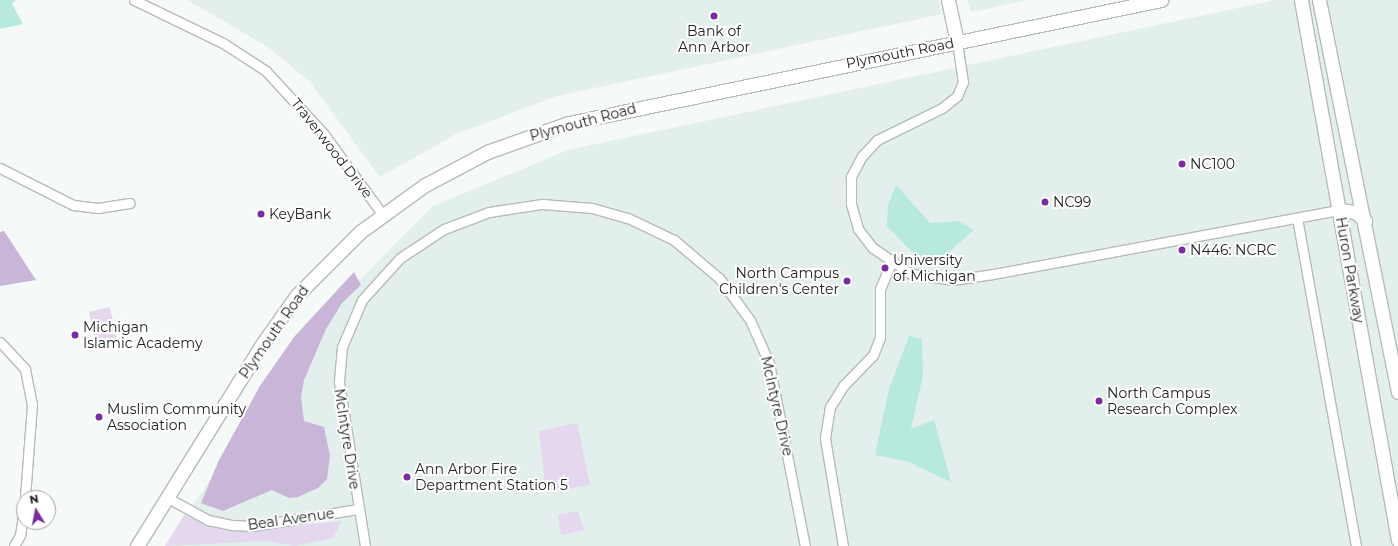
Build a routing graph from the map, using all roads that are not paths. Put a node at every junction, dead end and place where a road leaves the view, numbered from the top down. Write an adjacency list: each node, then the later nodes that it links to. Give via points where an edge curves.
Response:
1 (134, 0): 10 (street, Traverwood Drive, via 223,43 266,71 323,133)
2 (948, 0): 6 (main road)
3 (1161, 0): 6 (main road, Plymouth Road)
4 (1301, 0): 9 (main road, Huron Parkway)
5 (1319, 0): 12 (main road, Huron Parkway)
6 (957, 42): 10 (main road, Plymouth Road, via 569,123 487,152 425,185); 13 (street, via 964,82 957,96 942,108 877,140 862,156 851,177 851,204 858,229 873,248)
7 (0, 168): 8 (street, via 72,205 98,208)
8 (130, 203)
9 (1339, 210): 11 (street); 12 (main road, via 1355,212); 16 (main road, Huron Parkway)
10 (383, 215): 18 (main road, Plymouth Road, via 360,232 297,295 263,343)
11 (1297, 218): 13 (street, via 953,280 911,274); 27 (street)
12 (1365, 220): 15 (main road, Huron Parkway)
13 (891, 263): 26 (street, via 880,289 880,338 873,355 844,385 830,407 825,438)
14 (0, 342): 17 (street, via 25,370 33,418)
15 (1398, 392)
16 (1392, 474): 21 (main road, Huron Parkway)
17 (26, 490)
18 (168, 498): 19 (street, Beal Avenue, via 208,520 232,525 253,526); 23 (main road, Plymouth Road)
19 (358, 509): 24 (street); 25 (street, McIntyre Drive, via 338,381 342,347 362,300 400,258 444,229 511,208 569,206 610,212 674,240 719,278 750,320 775,383)
20 (21, 530): 22 (street)
21 (1398, 540)
22 (14, 546)
23 (137, 546)
24 (365, 546)
25 (804, 546)
26 (843, 546)
27 (1356, 546)

